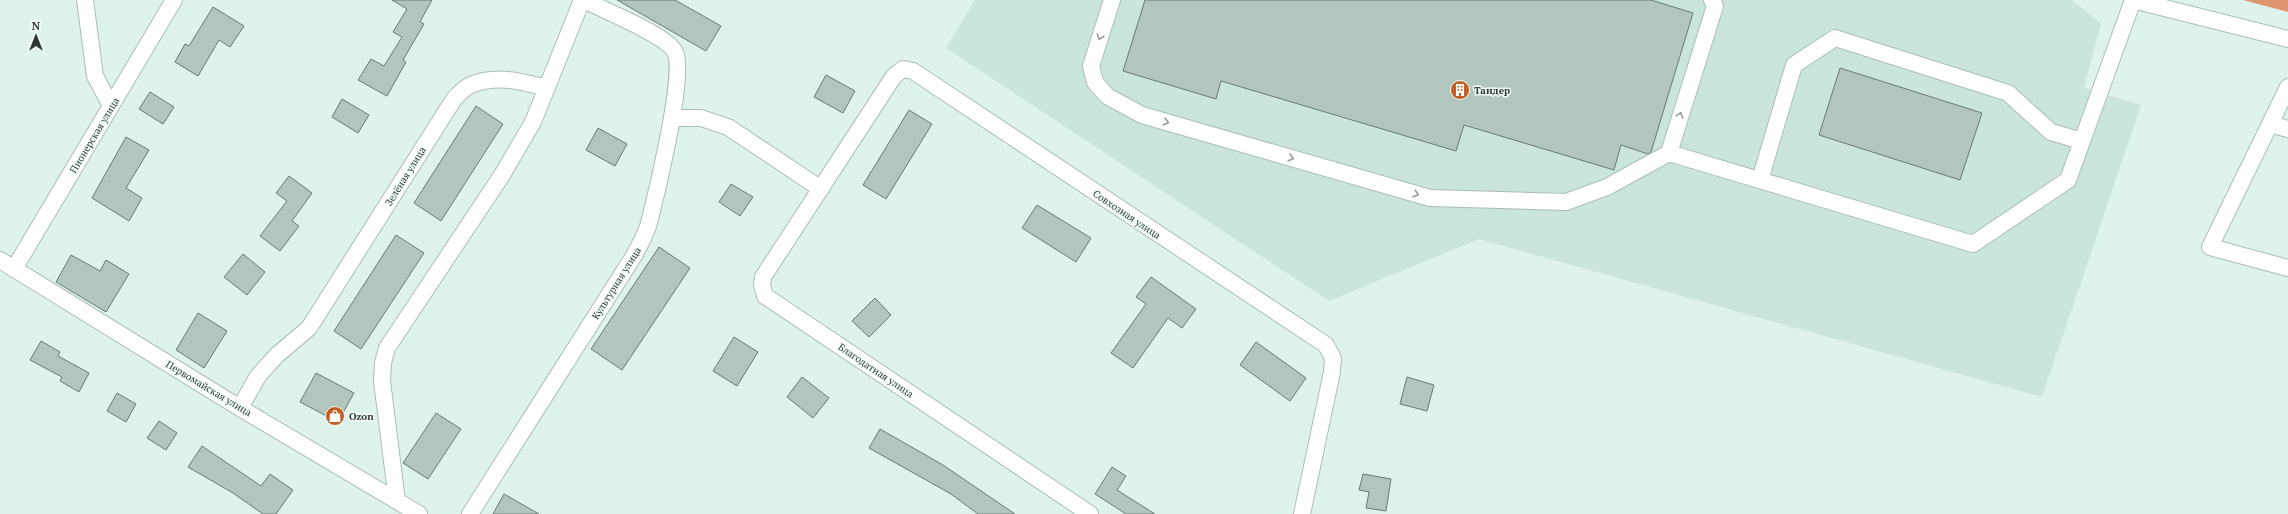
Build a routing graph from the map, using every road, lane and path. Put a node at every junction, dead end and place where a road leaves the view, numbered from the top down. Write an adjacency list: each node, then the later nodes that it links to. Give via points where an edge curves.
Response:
1 (85, 0): 10 (street, via 95,76)
2 (174, 0): 10 (street, Пионерская улица)
3 (583, 0): 9 (street); 11 (street, Культурная улица, via 663,39 676,52 678,70)
4 (1112, 0): 15 (street, one-way to 15, via 1091,66 1095,82 1107,96 1142,115 1430,198 1566,202 1607,187)
5 (1712, 0): 15 (street, one-way to 5, via 1715,6)
6 (2133, 0): 7 (street); 14 (street)
7 (2288, 39)
8 (2288, 87): 12 (street)
9 (548, 88): 21 (street, Зелёная улица, via 519,80 494,79 470,85 454,99 309,328 277,355 258,376); 22 (street, via 533,122 502,175 387,348 382,381)
10 (111, 106): 20 (street, Пионерская улица)
11 (672, 118): 17 (street, via 701,118 728,127); 24 (street, Культурная улица, via 648,225 635,254)
12 (2270, 124): 13 (street); 19 (street, via 2210,247)
13 (2288, 129)
14 (2082, 141): 16 (street, via 2068,180 1973,244); 16 (street, via 2051,132 2008,93 1835,38 1794,65)
15 (1669, 153): 16 (street)
16 (1760, 180)
17 (821, 189): 25 (street, Благодатная улица, via 763,277 765,296); 26 (street, Совхозная улица, via 894,76 903,69 912,71 1326,345 1334,358)
18 (0, 260): 20 (street, Первомайская улица)
19 (2288, 268)
20 (14, 269): 21 (street, Первомайская улица)
21 (240, 408): 22 (street, Первомайская улица)
22 (397, 501): 23 (street, Первомайская улица)
23 (419, 514)
24 (470, 514)
25 (1089, 514)
26 (1302, 514)

